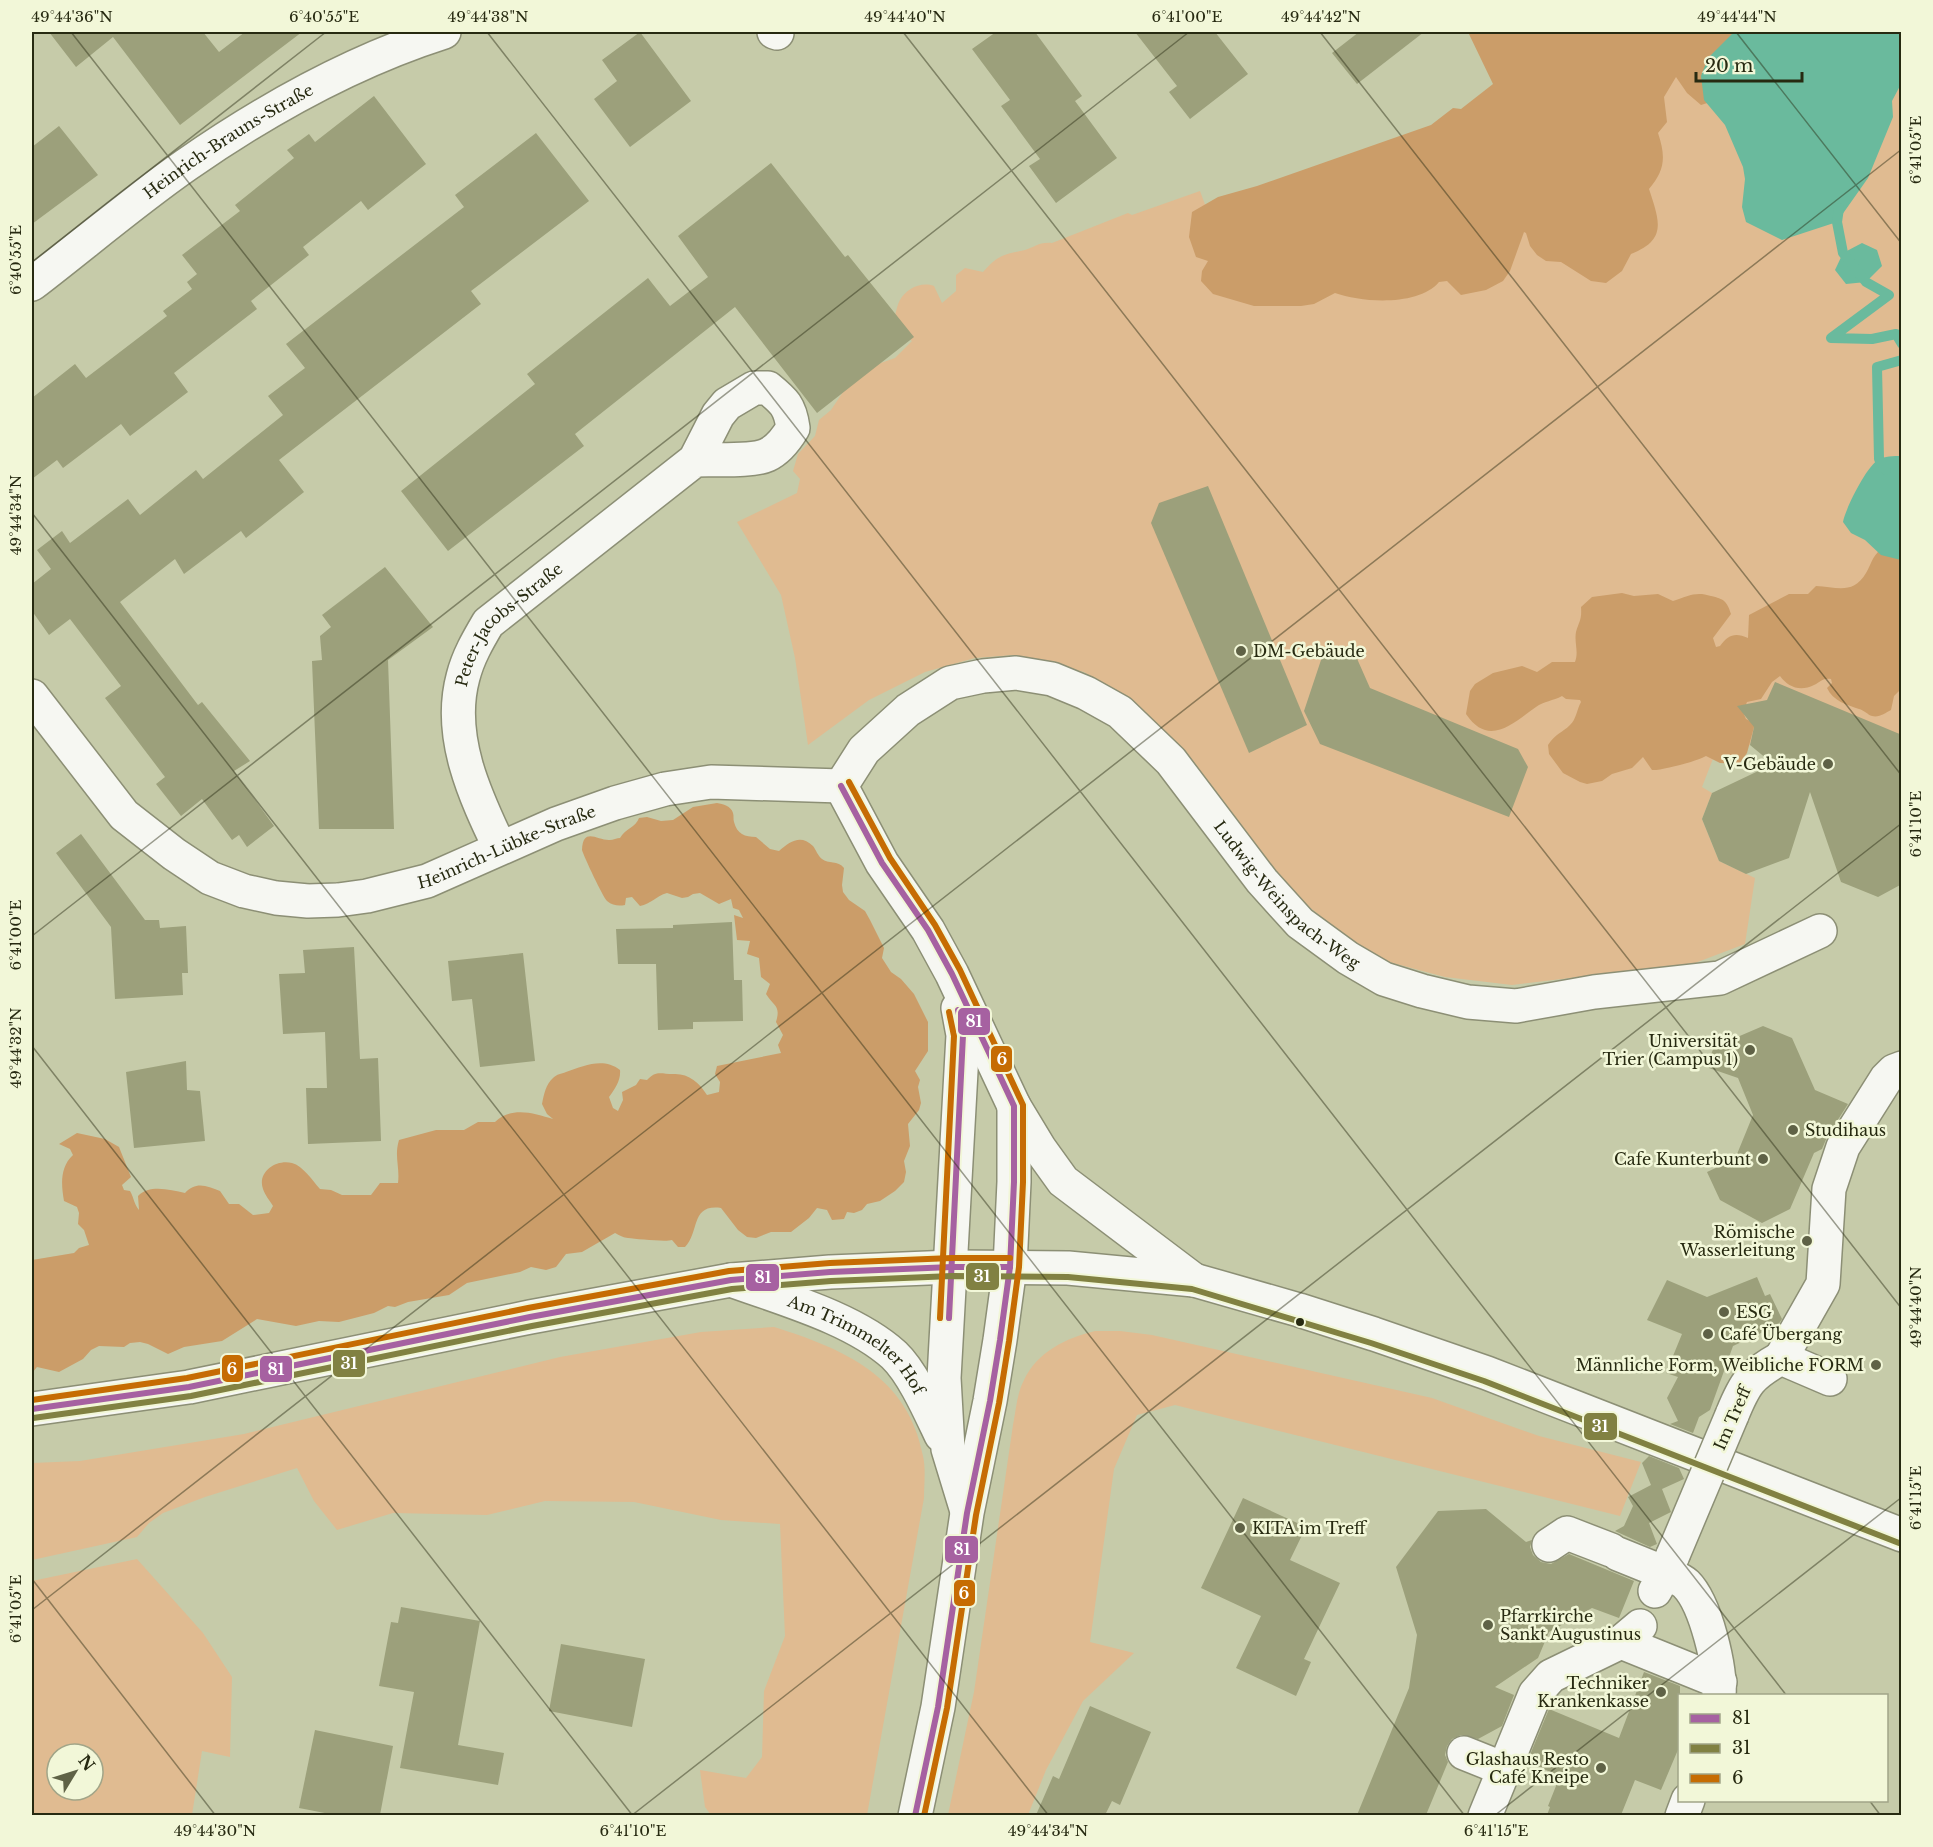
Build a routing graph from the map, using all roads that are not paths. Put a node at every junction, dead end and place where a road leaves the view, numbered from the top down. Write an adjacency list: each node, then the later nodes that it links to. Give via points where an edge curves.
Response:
1 (444, 32): 2 (street, Heinrich-Brauns-Straße, via 401,45 267,113 185,166)
2 (32, 284)
3 (696, 460): 6 (street, Peter-Jacobs-Straße, via 488,623 474,648 459,693 459,734 480,805)
4 (32, 696): 6 (street, Heinrich-Lübke-Straße, via 123,815 210,878 244,891 308,901 367,896 426,881)
5 (841, 786): 6 (street, Heinrich-Lübke-Straße, via 711,782 664,789 566,820); 7 (street, Ludwig-Weinspach-Weg, via 864,750 908,710 950,683 1016,673 1052,679 1120,712 1171,761 1262,881 1300,923 1348,958 1384,978 1422,991 1468,1002 1516,1006 1594,992 1720,978); 8 (street, via 882,863 928,930)
6 (500, 849)
7 (1820, 931)
8 (952, 974): 10 (street); 11 (street, via 963,1035)
9 (1902, 1068): 15 (street, via 1886,1079 1843,1147 1829,1189 1823,1284)
10 (1014, 1106): 12 (street); 14 (street, via 1063,1181)
11 (952, 1267): 12 (street); 13 (street); 18 (street, Am Trimmelter Hof, via 944,1378)
12 (1010, 1268): 14 (street, via 1068,1268); 19 (street, Am Trimmelter Hof, via 990,1401)
13 (731, 1280): 17 (street, via 189,1387); 18 (street, Am Trimmelter Hof, via 822,1313 858,1330 895,1356 919,1390)
14 (1194, 1280): 20 (street, via 1299,1310 1487,1373)
15 (1781, 1358): 16 (street); 22 (street, Im Treff, bridge, via 1748,1382)
16 (1830, 1379)
17 (32, 1409)
18 (948, 1449): 19 (street, Am Trimmelter Hof)
19 (967, 1513): 26 (street, Am Trimmelter Hof, via 938,1707)
20 (1902, 1535)
21 (1549, 1545): 22 (street, via 1567,1533)
22 (1665, 1573): 23 (street, via 1686,1584 1702,1610)
23 (1720, 1689): 25 (street, via 1636,1641 1551,1676 1535,1694)
24 (1464, 1753): 25 (street)
25 (1504, 1769): 27 (street)
26 (915, 1815)
27 (1485, 1815)

